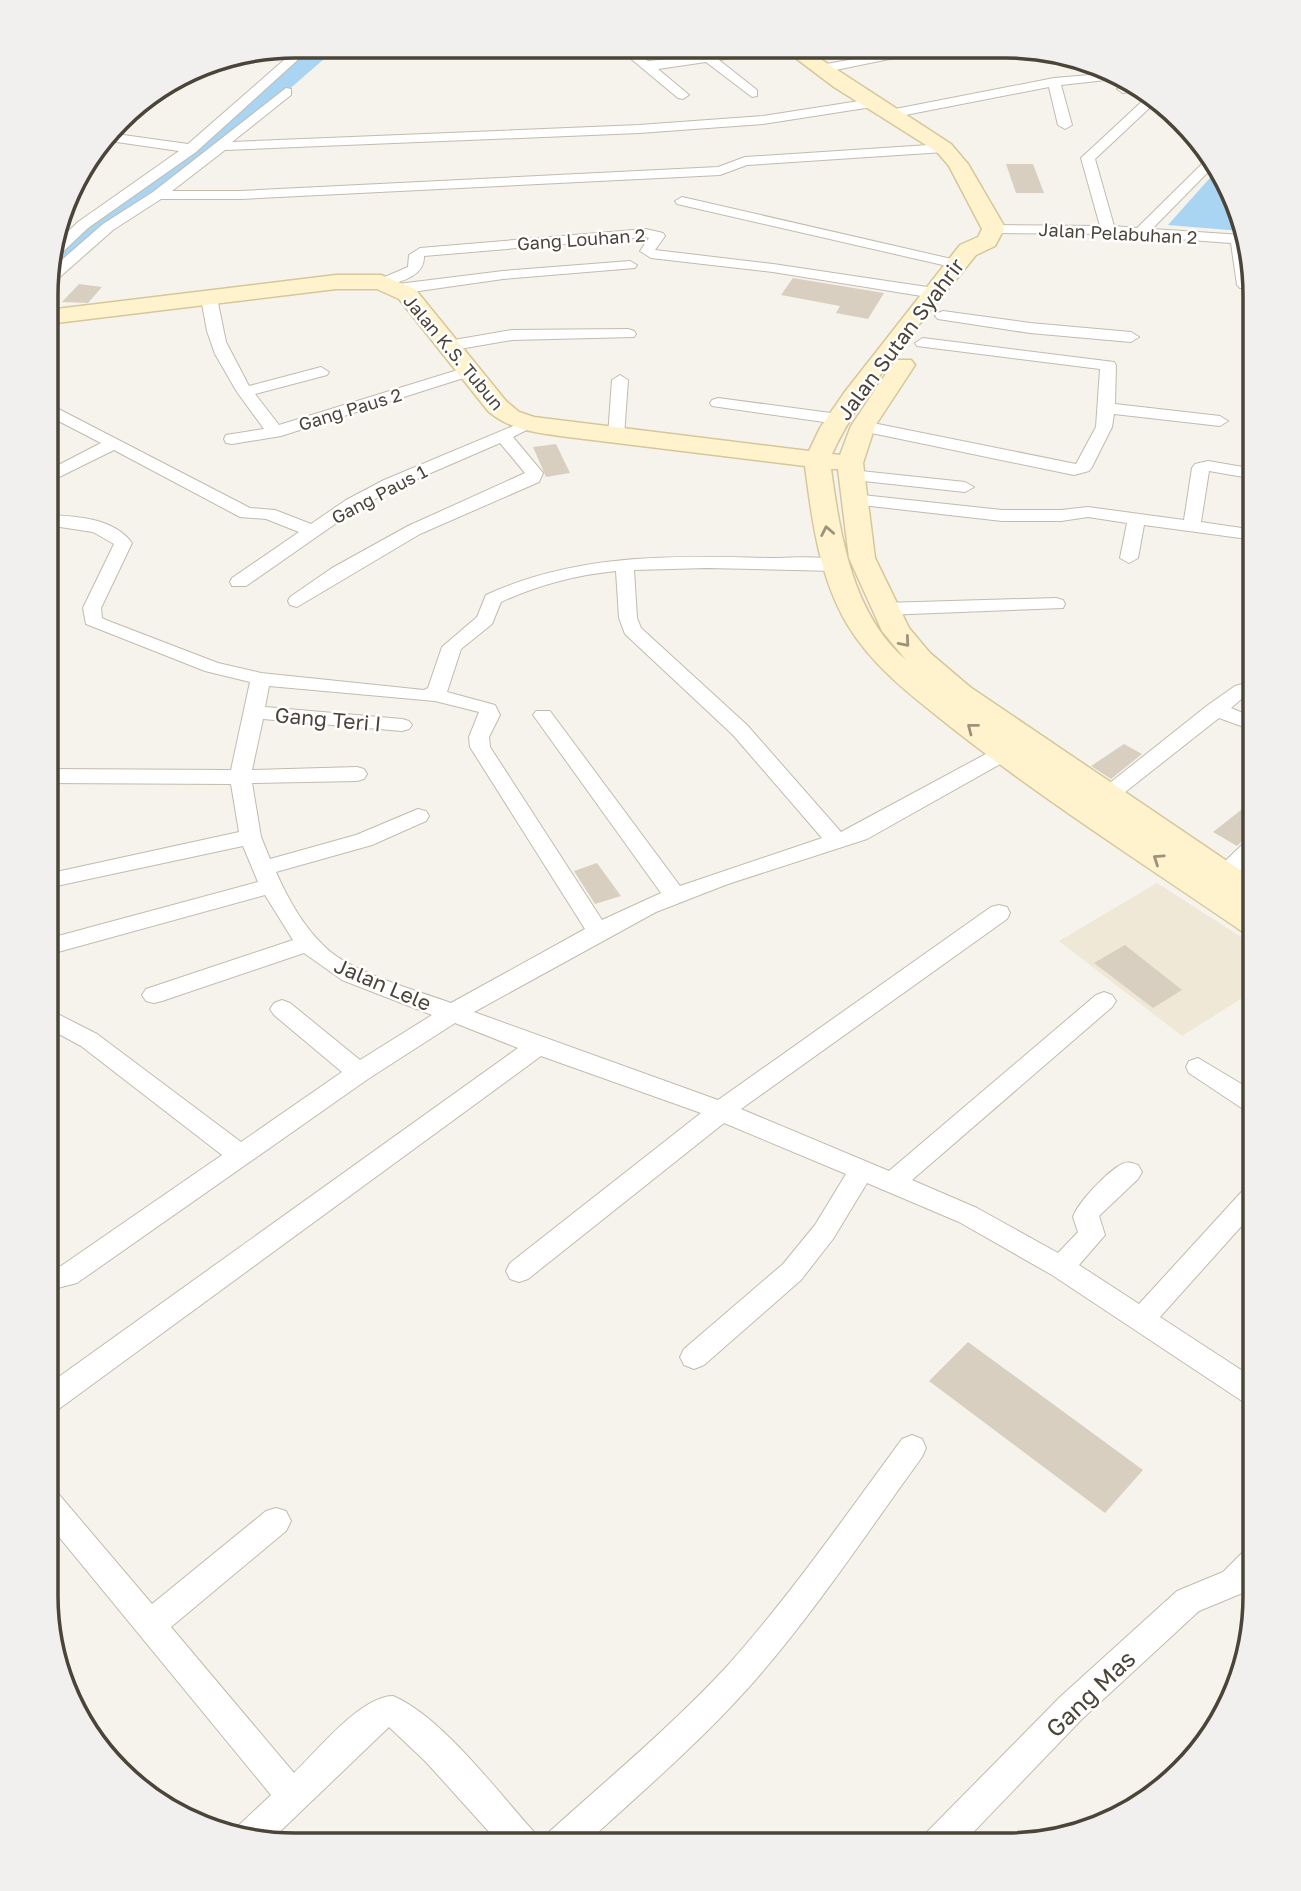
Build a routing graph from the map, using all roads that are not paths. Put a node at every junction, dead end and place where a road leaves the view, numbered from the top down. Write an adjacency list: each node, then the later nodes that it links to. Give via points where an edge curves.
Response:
1 (294, 58): 18 (street)
2 (637, 58): 7 (street)
3 (708, 58): 7 (street); 11 (street)
4 (806, 58): 6 (street)
5 (882, 58): 6 (street)
6 (821, 69): 13 (street)
7 (662, 70): 12 (street)
8 (1101, 78): 9 (street)
9 (1054, 82): 15 (street); 16 (street)
10 (286, 92): 19 (street)
11 (752, 93)
12 (683, 95)
13 (872, 103): 15 (street); 19 (street, via 763,120 639,130)
14 (1146, 104): 24 (street, via 1088,158)
15 (890, 114): 20 (street)
16 (1065, 125)
17 (117, 139): 18 (street)
18 (196, 145): 19 (street); 28 (street)
19 (219, 145): 22 (street)
20 (944, 148): 22 (street, via 745,161 720,171); 26 (street, via 958,164)
21 (1205, 167): 25 (street)
22 (158, 195): 31 (street, via 108,228)
23 (682, 201): 29 (street)
24 (1108, 230): 25 (street, Jalan Pelabuhan 2); 26 (street, Jalan Pelabuhan 2)
25 (1141, 232): 27 (street, Jalan Pelabuhan 2)
26 (990, 235): 29 (street, Jalan Sutan Syahrir); 36 (street, Jalan Sutan Syahrir, via 992,255)
27 (1236, 239)
28 (64, 243)
29 (957, 264): 33 (street, Jalan Sutan Syahrir)
30 (631, 265): 32 (street)
31 (60, 270)
32 (390, 286): 33 (street, Gang Louhan 2, via 414,270 420,251 646,233 658,236 647,251 651,254); 34 (street, Jalan K.S. Tubun, via 337,282); 40 (street, Jalan K.S. Tubun, via 407,294)
33 (934, 293): 48 (street, Jalan Sutan Syahrir)
34 (209, 298): 35 (street, Jalan K.S. Tubun); 44 (street, via 219,345)
35 (58, 316)
36 (943, 316): 38 (street); 39 (street, Jalan Sutan Syahrir)
37 (628, 334): 40 (street, via 512,335)
38 (1131, 337)
39 (923, 343): 46 (street, via 1106,364 1110,368); 51 (street, Jalan Sutan Syahrir, via 897,372)
40 (448, 346): 42 (street, Jalan K.S. Tubun)
41 (321, 372): 44 (street)
42 (467, 372): 50 (street, Jalan K.S. Tubun, via 503,412); 52 (street, Gang Paus 2)
43 (620, 380): 54 (street)
44 (245, 392): 52 (street)
45 (718, 403): 48 (street)
46 (1107, 408): 49 (street); 51 (street, via 1104,427 1078,470)
47 (58, 414): 56 (street)
48 (838, 419): 57 (street, Jalan Sutan Syahrir)
49 (1220, 421)
50 (530, 424): 53 (street, Gang Paus 1); 54 (street, Jalan K.S. Tubun)
51 (863, 426): 60 (street, Jalan Sutan Syahrir)
52 (275, 432): 55 (street, Gang Paus 2)
53 (503, 436): 65 (street, Gang Paus 1, via 390,484); 71 (street, via 534,473 533,478 414,530)
54 (616, 436): 57 (street, Jalan K.S. Tubun)
55 (232, 439)
56 (113, 444): 58 (street); 65 (street, via 246,513 269,514)
57 (817, 460): 60 (street, Jalan K.S. Tubun); 69 (street, Jalan Sutan Syahrir, one-way to 57, via 826,530)
58 (58, 472)
59 (1243, 472): 64 (street, via 1201,468)
60 (851, 479): 61 (street); 62 (street, via 966,512 1066,516 1088,512); 73 (street, Jalan Sutan Syahrir, via 862,558)
61 (965, 487)
62 (1137, 517): 64 (street); 67 (street)
63 (58, 521): 74 (street, via 116,534 123,543 92,608 93,620 212,667)
64 (1192, 524): 66 (street)
65 (313, 531): 70 (street, Gang Paus 1)
66 (1243, 533)
67 (1129, 558)
68 (625, 565): 69 (street); 76 (street, via 551,576 493,599 485,620 455,643); 89 (street, via 632,630 740,730)
69 (836, 565): 82 (street, Jalan Sutan Syahrir, one-way to 69, via 884,656 860,622)
70 (239, 582)
71 (297, 601)
72 (1056, 604): 73 (street)
73 (884, 609): 86 (street, Jalan Sutan Syahrir, one-way to 86, via 920,659 960,693)
74 (261, 679): 76 (street); 78 (street, Jalan Lele)
75 (1242, 690): 77 (street)
76 (434, 695): 98 (street, via 488,709 480,747)
77 (1215, 709): 80 (street); 86 (street)
78 (255, 712): 81 (street, Gang Teri I); 85 (street, Jalan Lele)
79 (544, 715): 95 (street)
80 (1243, 720)
81 (402, 725)
82 (1004, 753): 89 (street); 93 (street, Jalan Sutan Syahrir, one-way to 82)
83 (357, 774): 85 (street)
84 (58, 776): 85 (street)
85 (240, 777): 88 (street, Jalan Lele)
86 (1108, 795): 93 (street, Jalan Sutan Syahrir)
87 (418, 816): 91 (street)
88 (250, 837): 91 (street, Jalan Lele); 92 (street)
89 (837, 842): 95 (street)
90 (1243, 856): 93 (street)
91 (267, 877): 99 (street); 100 (street, Jalan Lele)
92 (58, 879)
93 (1213, 882): 94 (street, Jalan Sutan Syahrir); 96 (street, Jalan Sutan Syahrir)
94 (1243, 891)
95 (675, 896): 98 (street)
96 (1243, 912)
97 (999, 914): 110 (street)
98 (598, 932): 104 (street)
99 (58, 944)
100 (307, 944): 101 (street); 104 (street, Jalan Lele, via 350,974)
101 (154, 995)
102 (1104, 1002): 114 (street)
103 (282, 1009): 108 (street)
104 (453, 1013): 106 (street, Jalan Lele); 108 (street)
105 (58, 1023): 111 (street, via 89,1040)
106 (538, 1046): 110 (street, Jalan Lele); 122 (street)
107 (1198, 1067): 109 (street)
108 (359, 1073): 111 (street)
109 (1243, 1096)
110 (722, 1111): 112 (street, Jalan Lele); 117 (street)
111 (241, 1156): 118 (street, via 68,1275)
112 (862, 1170): 114 (street, Jalan Lele); 120 (street, via 824,1232 792,1272)
113 (1129, 1172): 116 (street, via 1088,1211 1092,1235)
114 (892, 1183): 116 (street, Jalan Lele, via 968,1215)
115 (1243, 1207): 119 (street)
116 (1061, 1266): 119 (street, Jalan Lele)
117 (519, 1271)
118 (58, 1277)
119 (1142, 1319): 121 (street, Jalan Lele)
120 (694, 1357)
121 (1243, 1386)
122 (58, 1393)
123 (912, 1448): 131 (street, via 783,1623 737,1676)
124 (58, 1514): 127 (street)
125 (275, 1521): 127 (street)
126 (1243, 1574): 132 (street, Gang Mas, via 1234,1583 1188,1601 1071,1708)
127 (150, 1625): 128 (street)
128 (292, 1796): 129 (street); 130 (street, via 369,1723 382,1713 393,1712 415,1728)
129 (258, 1830)
130 (512, 1833)
131 (573, 1833)
132 (950, 1833)

